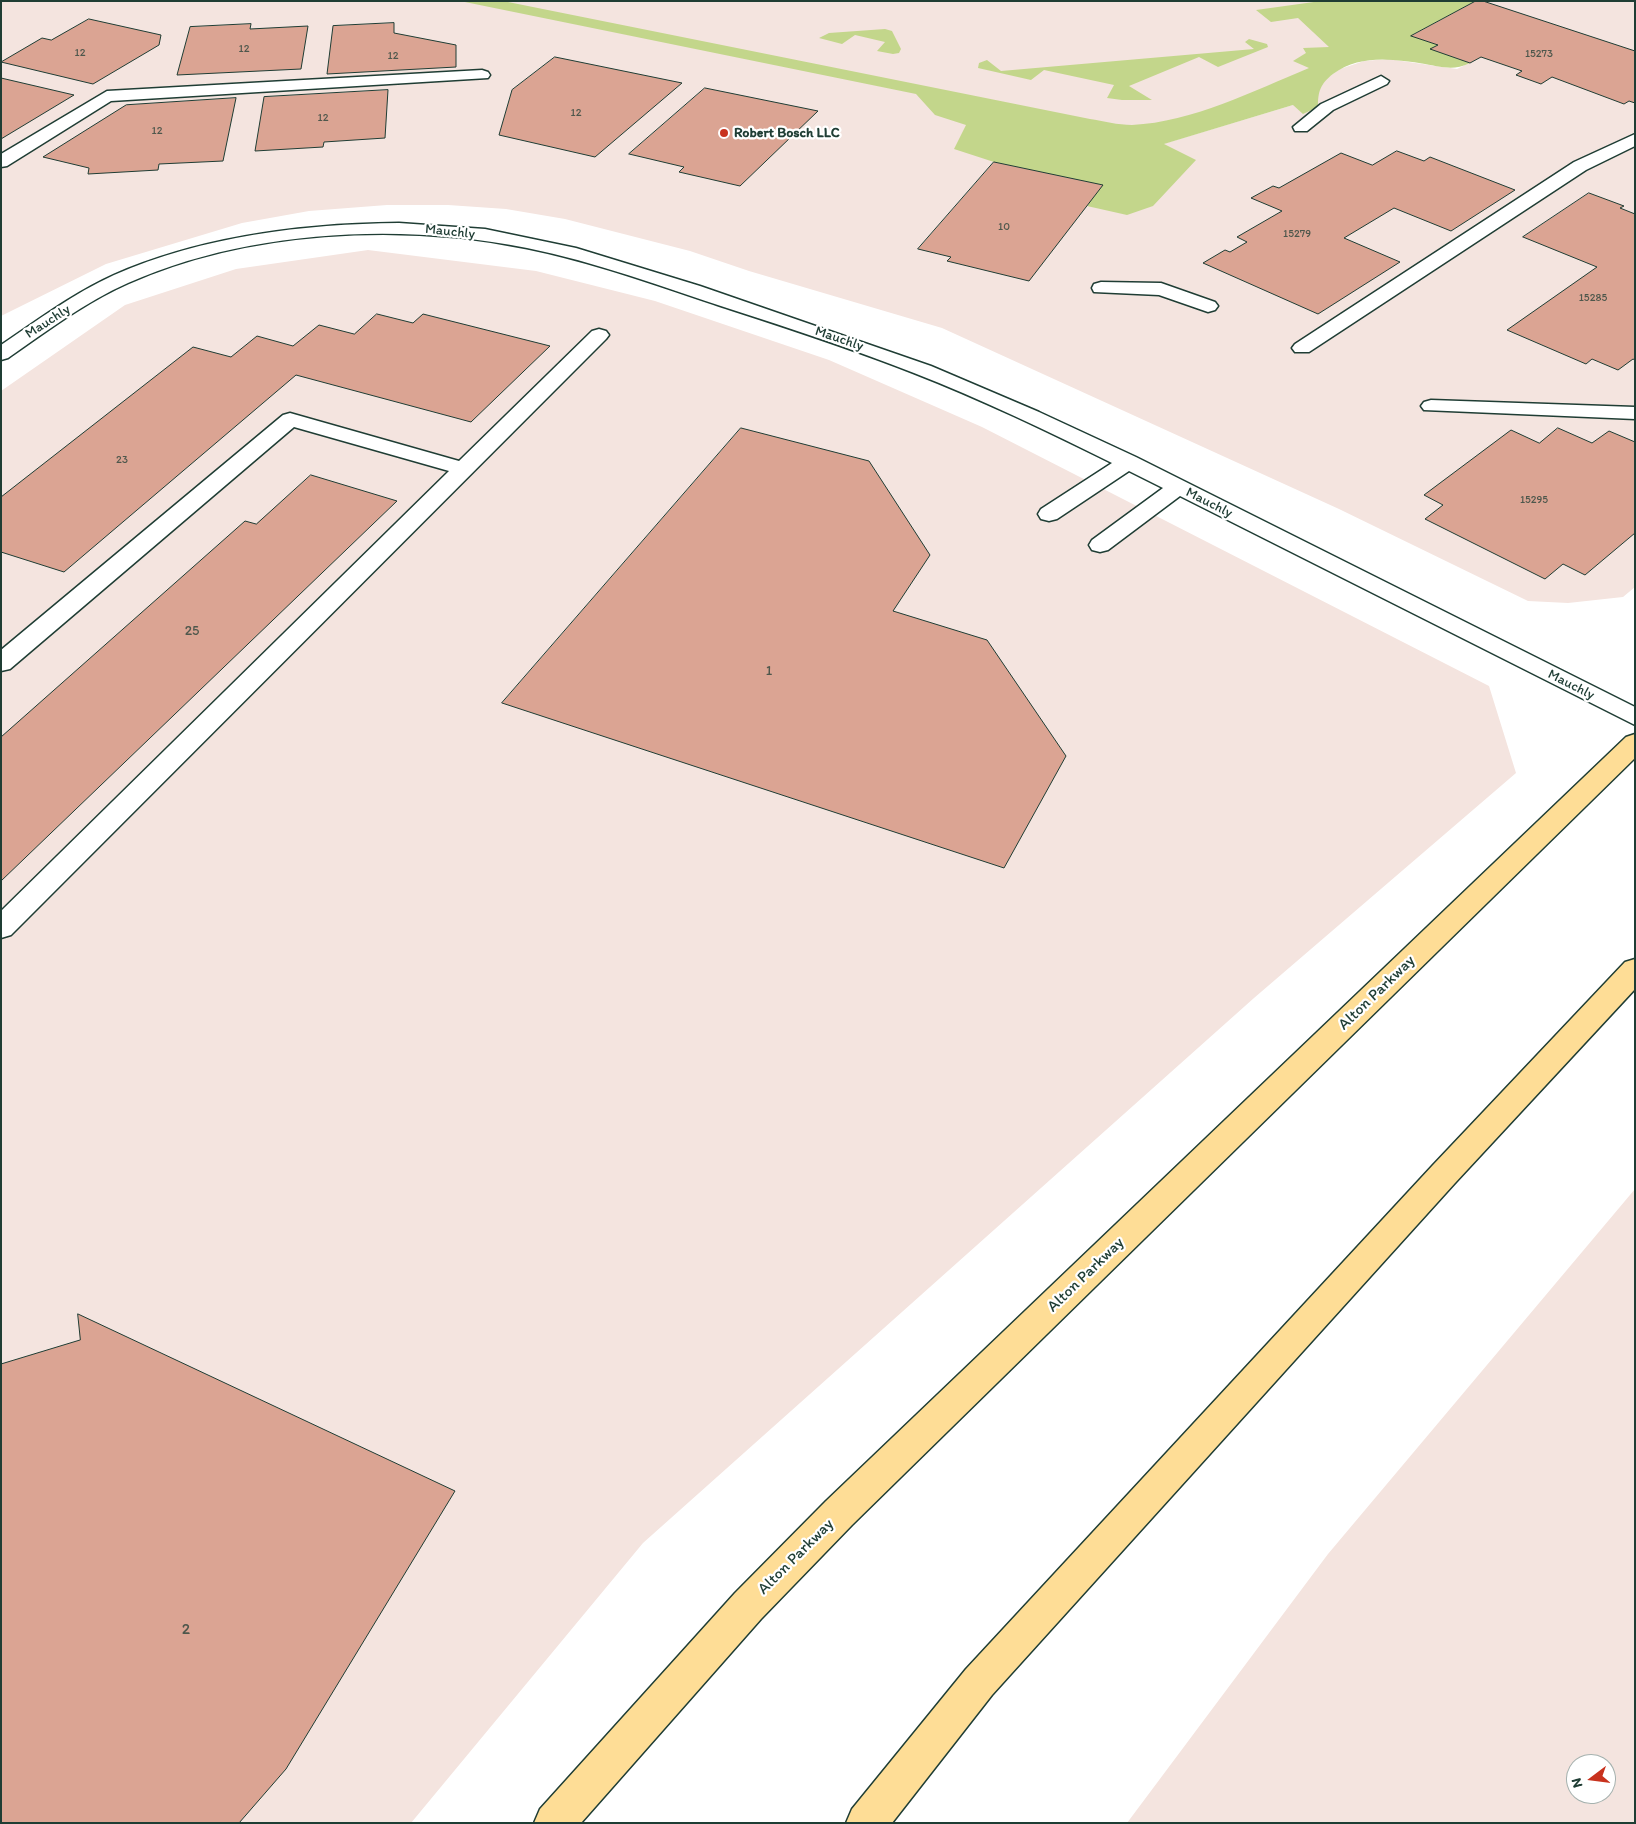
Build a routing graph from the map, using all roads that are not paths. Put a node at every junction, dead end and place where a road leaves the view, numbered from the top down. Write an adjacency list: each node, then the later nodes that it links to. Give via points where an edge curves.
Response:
1 (482, 75): 5 (street, via 107,96)
2 (1382, 81): 3 (street, via 1327,107)
3 (1301, 127)
4 (1635, 140): 9 (street, via 1580,166)
5 (1, 162)
6 (1101, 288): 7 (street, via 1161,289)
7 (1208, 306)
8 (599, 335): 14 (street)
9 (1302, 348)
10 (1, 354): 13 (street, Mauchly, via 91,295 137,273 196,254 308,234 397,228 436,229 521,242 639,271 872,350 1071,434)
11 (1431, 406): 12 (street)
12 (1635, 413)
13 (1128, 462): 15 (street, Mauchly); 16 (street)
14 (464, 469): 18 (street, via 290,419); 21 (street)
15 (1179, 488): 17 (street); 19 (street, Mauchly)
16 (1049, 514)
17 (1100, 545)
18 (1, 663)
19 (1635, 717)
20 (1635, 743): 23 (main road, Alton Parkway, via 839,1513 748,1606)
21 (1, 928)
22 (1635, 970): 24 (main road, via 1437,1181 985,1675)
23 (554, 1823)
24 (866, 1823)

